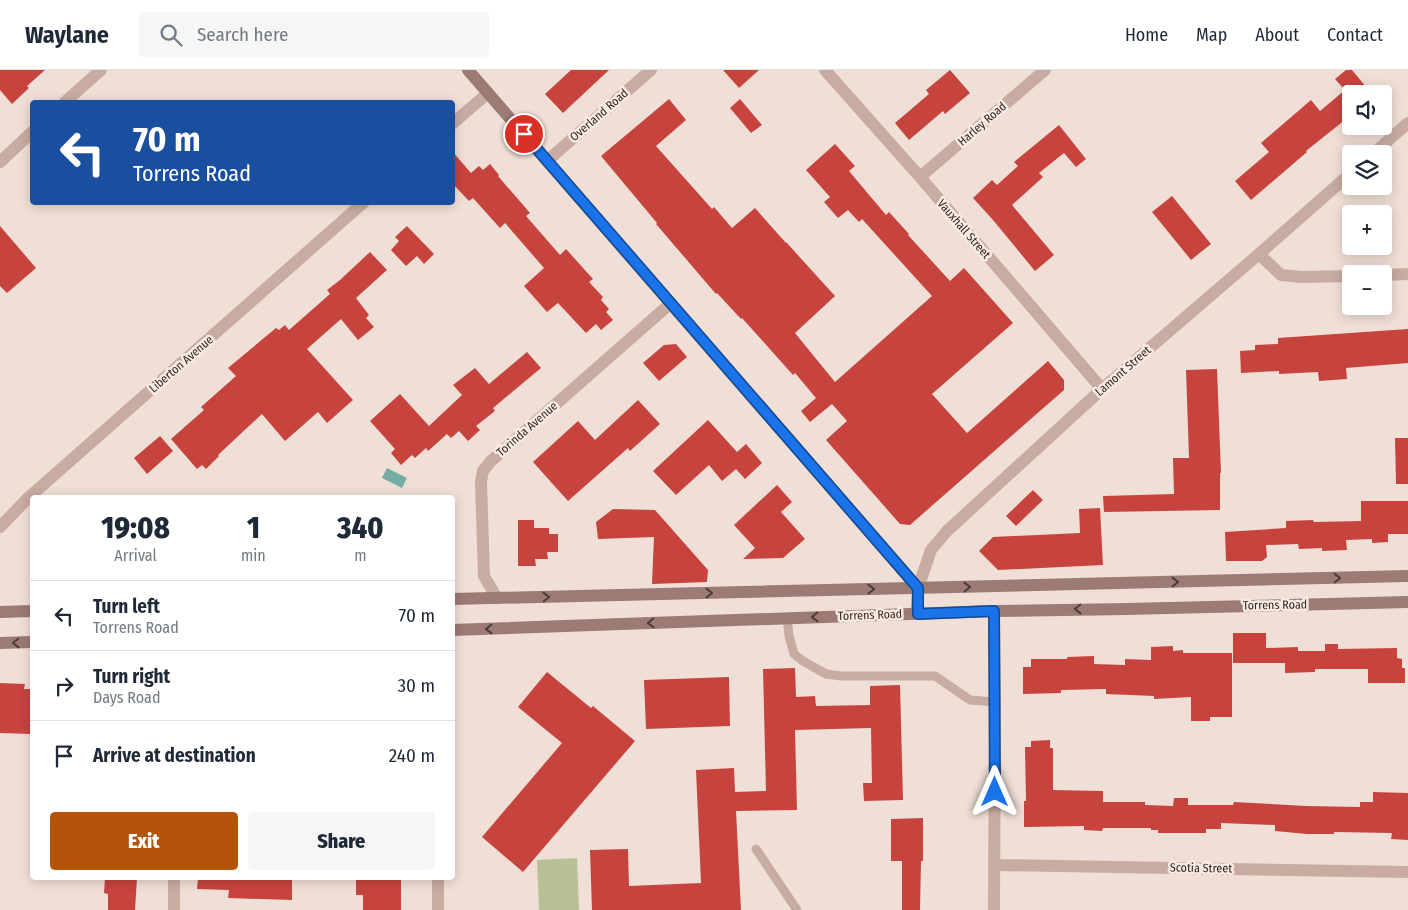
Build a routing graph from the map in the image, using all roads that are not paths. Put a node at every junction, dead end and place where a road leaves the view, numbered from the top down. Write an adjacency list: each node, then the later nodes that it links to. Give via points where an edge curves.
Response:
1 (101, 70): 7 (street)
2 (468, 70): 6 (main road)
3 (651, 70): 12 (street, Overland Road)
4 (825, 70): 14 (street, Vauxhall Street)
5 (1045, 70): 14 (street, Harley Road)
6 (488, 93): 8 (street); 12 (main road)
7 (67, 100)
8 (455, 121)
9 (1408, 123): 11 (street)
10 (30, 134): 13 (street)
11 (1383, 145)
12 (547, 161): 21 (main road)
13 (0, 162)
14 (920, 177): 22 (street, Vauxhall Street)
15 (1342, 181): 17 (street, Lamont Street)
16 (361, 205): 23 (street, Liberton Avenue)
17 (1259, 254): 20 (street, via 1282,275); 22 (street, Lamont Street)
18 (1408, 274): 19 (street)
19 (1392, 275)
20 (1342, 276)
21 (670, 303): 27 (main road); 28 (street, Torinda Avenue, via 483,471 484,576)
22 (1102, 389): 27 (street, Lamont Street, via 947,531 931,550)
23 (31, 495)
24 (30, 496): 25 (street, Liberton Avenue)
25 (0, 526)
26 (1408, 576): 27 (main road, Torrens Road, one-way to 26)
27 (918, 588): 28 (main road, Torrens Road, one-way to 27); 34 (main road)
28 (497, 598): 29 (main road, Torrens Road)
29 (455, 599)
30 (1408, 602): 33 (main road, Torrens Road, one-way to 33)
31 (2, 610): 32 (main road)
32 (30, 611)
33 (994, 611): 34 (main road, Torrens Road); 39 (street)
34 (918, 614): 35 (main road, Torrens Road, one-way to 35)
35 (787, 618): 36 (main road, Torrens Road, one-way to 36); 39 (lane, via 794,654 826,674 935,676 970,700)
36 (455, 630)
37 (30, 642): 38 (main road, one-way to 38)
38 (0, 643)
39 (995, 702): 41 (street)
40 (756, 849): 47 (lane)
41 (995, 865): 42 (street, Scotia Street); 48 (street)
42 (1408, 872)
43 (174, 880): 45 (street)
44 (438, 880): 46 (street)
45 (174, 910)
46 (438, 910)
47 (797, 910)
48 (994, 910)

